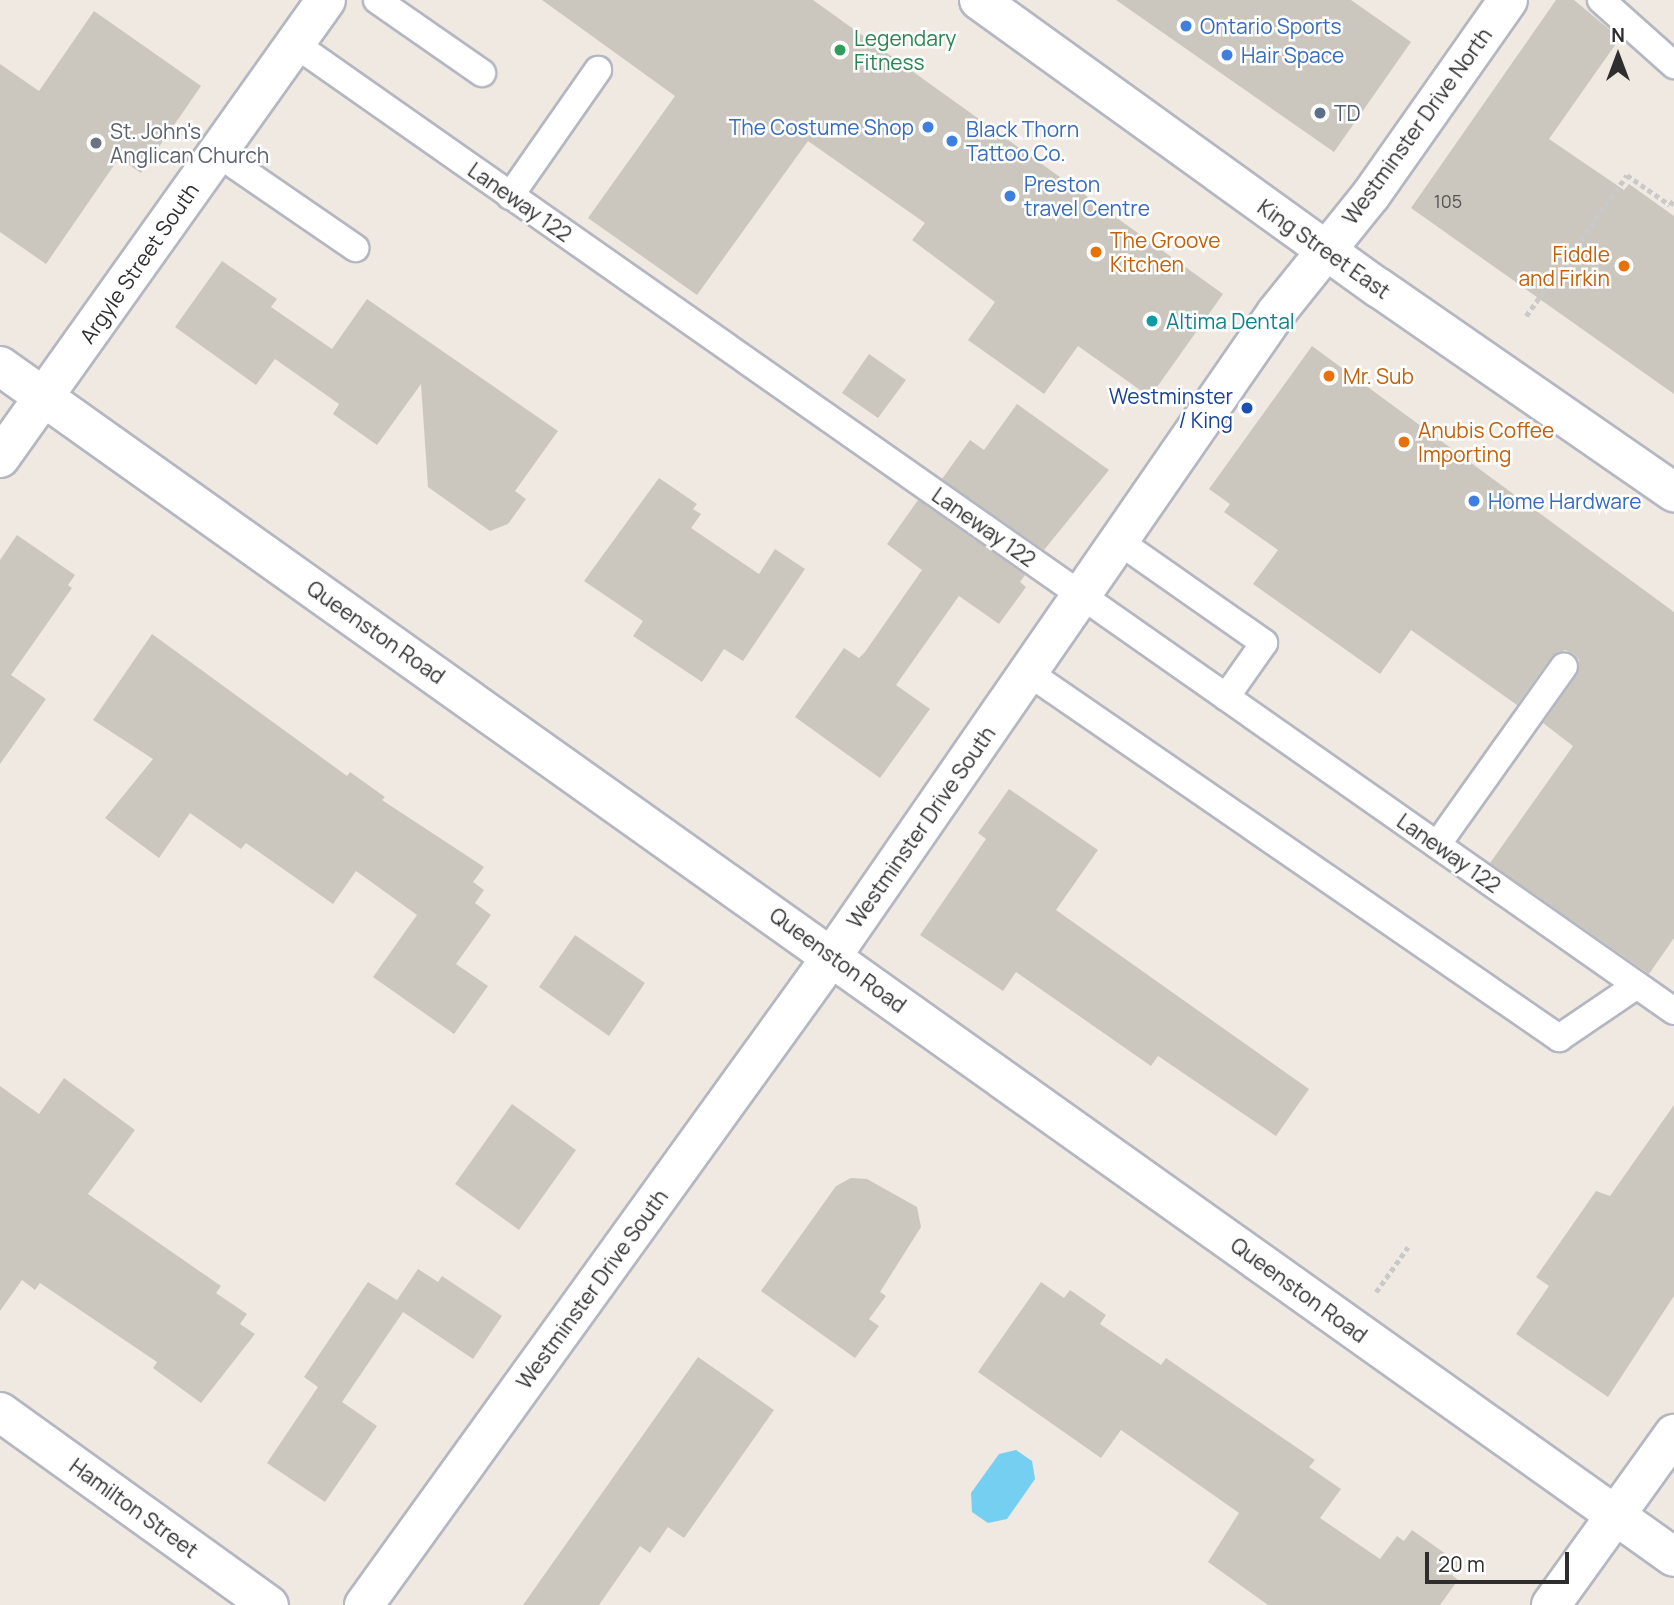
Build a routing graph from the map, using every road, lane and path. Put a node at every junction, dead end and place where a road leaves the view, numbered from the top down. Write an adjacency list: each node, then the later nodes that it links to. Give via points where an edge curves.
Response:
1 (326, 0): 6 (street, Argyle Street South)
2 (377, 0): 9 (lane)
3 (979, 0): 14 (street, King Street East)
4 (1508, 0): 14 (street, Westminster Drive North, via 1371,195)
5 (1601, 0): 7 (lane)
6 (295, 44): 10 (street, Argyle Street South); 11 (lane, Laneway 122)
7 (1674, 65)
8 (598, 71): 11 (lane)
9 (482, 73)
10 (217, 153): 13 (lane); 17 (street, Argyle Street South)
11 (510, 196): 21 (lane, Laneway 122)
12 (1674, 200): 15 (path, via 1670,205 1627,175)
13 (355, 248)
14 (1325, 250): 19 (street, King Street East); 20 (street, Westminster Drive South, via 1276,313)
15 (1526, 316)
16 (0, 366): 17 (street, Queenston Road)
17 (44, 397): 18 (street, Argyle Street South); 26 (street, Queenston Road)
18 (0, 458)
19 (1674, 492)
20 (1120, 542): 21 (street, Westminster Drive South); 24 (lane, via 1264,643)
21 (1082, 596): 23 (street, Westminster Drive South); 24 (lane, Laneway 122)
22 (1563, 666): 25 (lane)
23 (1029, 673): 26 (street, Westminster Drive South); 27 (lane, via 1559,1038)
24 (1226, 697): 25 (lane, Laneway 122)
25 (1437, 845): 27 (lane, Laneway 122)
26 (832, 956): 33 (street, Queenston Road); 36 (street, Westminster Drive South)
27 (1637, 985): 28 (lane, Laneway 122)
28 (1674, 1011)
29 (1408, 1247): 30 (path)
30 (1376, 1293)
31 (0, 1412): 35 (street, Hamilton Street)
32 (1674, 1434): 33 (street)
33 (1615, 1515): 34 (street, Queenston Road); 37 (street)
34 (1674, 1557)
35 (269, 1605)
36 (364, 1605)
37 (1551, 1605)

